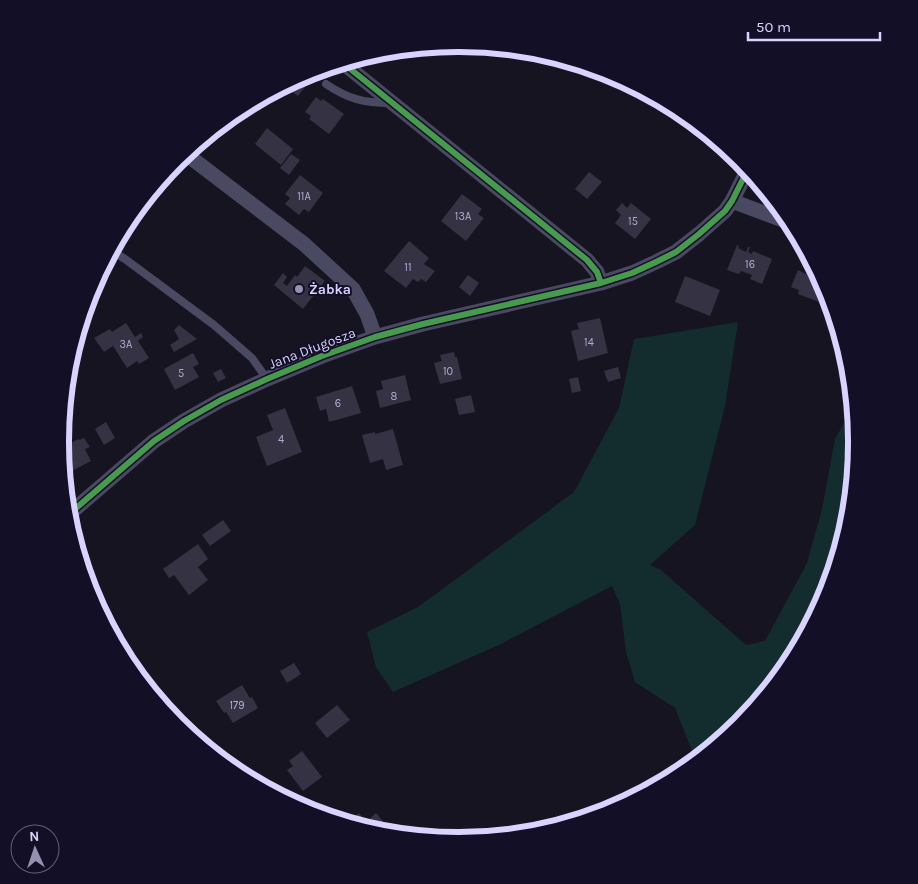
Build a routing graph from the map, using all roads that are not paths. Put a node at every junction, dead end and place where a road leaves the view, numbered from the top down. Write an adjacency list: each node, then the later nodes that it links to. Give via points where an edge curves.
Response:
1 (349, 69): 3 (street)
2 (326, 84): 3 (lane, via 355,99)
3 (392, 103): 9 (street, via 587,260)
4 (192, 159): 10 (street, Jana Długosza, via 304,244 353,289)
5 (744, 177): 6 (street, Jana Długosza)
6 (732, 201): 7 (street); 9 (street, Jana Długosza, via 700,234 676,252 632,273)
7 (777, 218)
8 (118, 255): 11 (lane, via 214,325 252,358)
9 (601, 283): 10 (street, Jana Długosza)
10 (375, 337): 11 (street, Jana Długosza)
11 (267, 379): 12 (street, Jana Długosza, via 221,400 154,441)
12 (75, 509)

